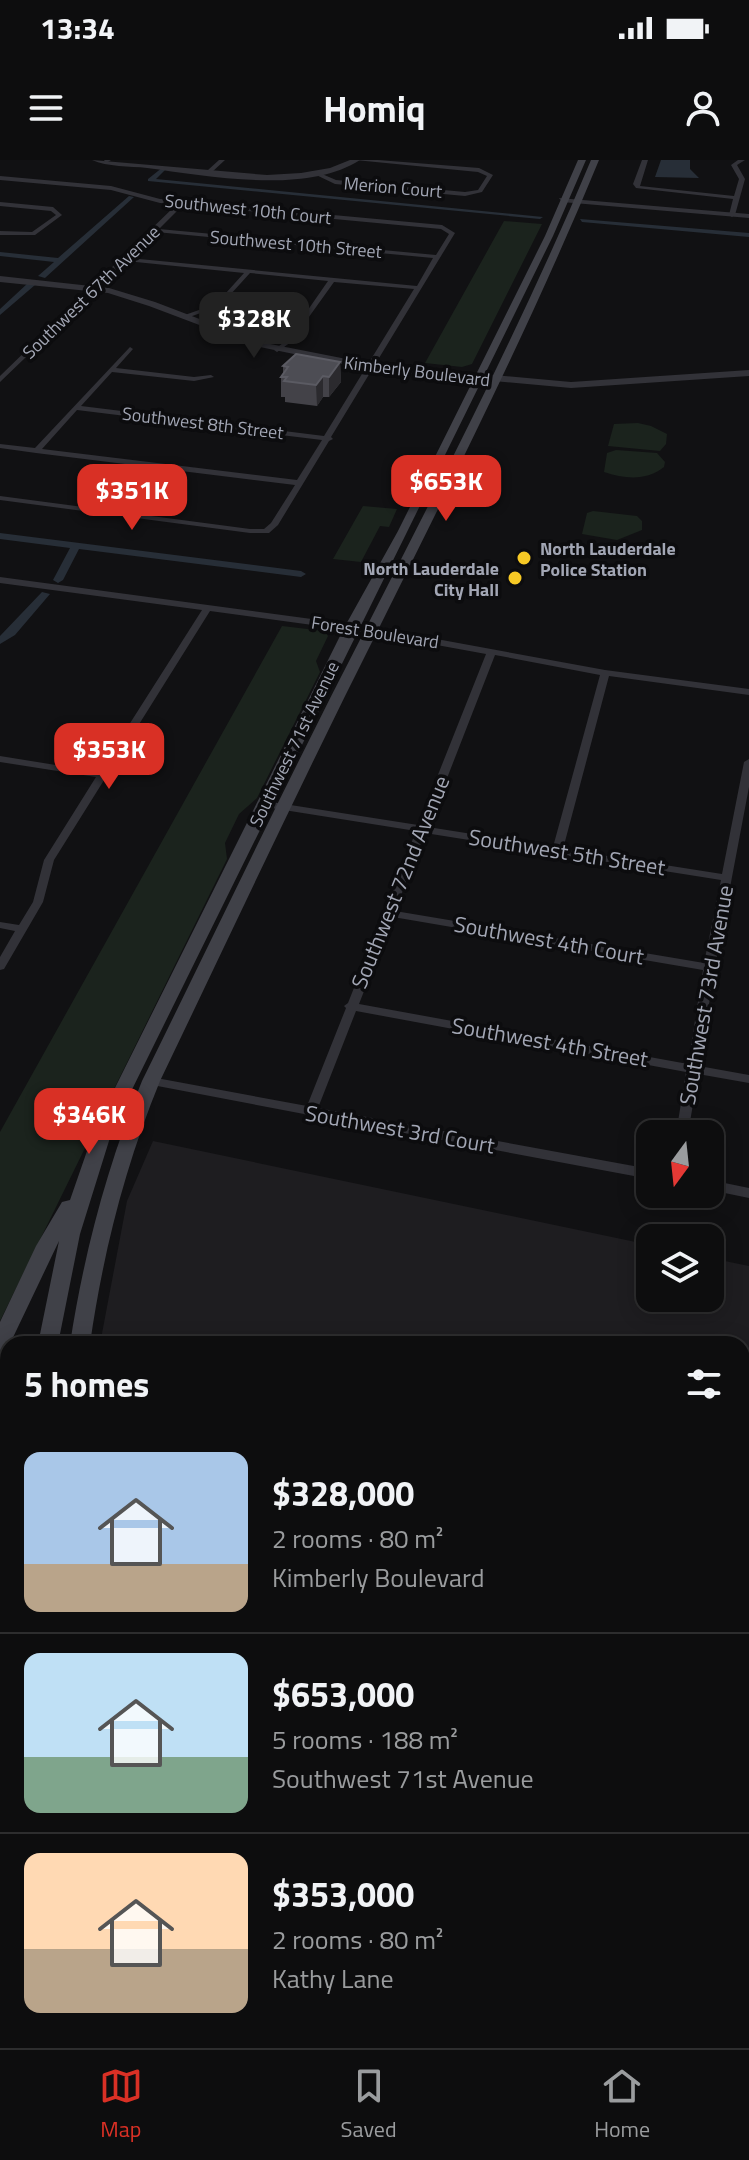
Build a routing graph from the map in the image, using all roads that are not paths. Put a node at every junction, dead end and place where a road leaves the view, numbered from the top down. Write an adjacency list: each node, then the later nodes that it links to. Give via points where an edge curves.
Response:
1 (96, 160): 2 (street)
2 (107, 160): 12 (street)
3 (128, 160): 12 (street)
4 (222, 160): 13 (street)
5 (346, 160): 14 (street)
6 (357, 160): 14 (street); 14 (street, Merion Court, via 490,175 476,193 335,182)
7 (582, 160): 17 (main road, Southwest 71st Avenue)
8 (637, 160): 9 (street)
9 (645, 160): 16 (street, via 638,187)
10 (742, 160): 16 (street, via 734,165 742,179)
11 (592, 162): 17 (main road, Southwest 71st Avenue)
12 (163, 165): 13 (street)
13 (212, 170): 14 (street, via 282,177)
14 (315, 173)
15 (0, 178): 18 (street, Southwest 10th Court, via 111,188)
16 (737, 198): 20 (street)
17 (569, 201): 20 (street); 37 (main road, Southwest 71st Avenue); 39 (main road, Southwest 71st Avenue, via 563,237)
18 (182, 203): 22 (street, Southwest 67th Avenue); 24 (street, Southwest 10th Court, via 449,229 452,233)
19 (0, 204): 23 (street, via 59,215 33,234)
20 (732, 215): 21 (street)
21 (749, 216)
22 (154, 230): 24 (street, Southwest 10th Street); 25 (street, Southwest 67th Avenue)
23 (0, 233)
24 (438, 257): 30 (street)
25 (124, 259): 26 (street); 29 (street, Southwest 67th Avenue)
26 (248, 272): 28 (street); 31 (street, via 226,300)
27 (0, 277): 29 (street, Kimberly Boulevard)
28 (332, 280): 30 (street); 32 (street)
29 (95, 287): 31 (street, Kimberly Boulevard, via 138,293); 40 (street, Southwest 67th Avenue)
30 (419, 288): 34 (street)
31 (189, 316): 32 (street, Kimberly Boulevard)
32 (280, 347): 34 (street, Kimberly Boulevard)
33 (130, 349): 35 (street)
34 (374, 365): 37 (street, Kimberly Boulevard); 42 (street)
35 (111, 370): 38 (street); 41 (street)
36 (749, 371): 39 (street, Kimberly Boulevard, via 571,385)
37 (480, 376): 39 (street, Kimberly Boulevard); 49 (main road, Southwest 71st Avenue)
38 (211, 377)
39 (496, 377): 50 (main road, Southwest 71st Avenue)
40 (0, 380)
41 (76, 408): 42 (street, Southwest 8th Street); 44 (street)
42 (329, 439): 45 (street)
43 (0, 446): 44 (street)
44 (36, 451): 45 (street)
45 (300, 483): 46 (street, via 266,531)
46 (0, 498)
47 (0, 580): 48 (street, Forest Boulevard)
48 (207, 608): 49 (street, Forest Boulevard); 56 (street)
49 (351, 628): 50 (street, Forest Boulevard); 57 (main road, Southwest 71st Avenue)
50 (371, 630): 51 (street, Forest Boulevard); 58 (main road, Southwest 71st Avenue)
51 (492, 651): 52 (street, Forest Boulevard); 59 (street, Southwest 72nd Avenue)
52 (605, 673): 53 (street, Forest Boulevard); 60 (street)
53 (749, 692)
54 (0, 759): 56 (street)
55 (749, 762): 61 (street, Southwest 73rd Avenue)
56 (99, 775): 64 (street, via 49,860 38,902)
57 (265, 804): 58 (street, Southwest 5th Street); 73 (main road, Southwest 71st Avenue)
58 (287, 807): 59 (street, Southwest 5th Street); 70 (main road, Southwest 71st Avenue)
59 (421, 829): 60 (street, Southwest 5th Street); 62 (street, Southwest 72nd Avenue)
60 (557, 851): 61 (street, Southwest 5th Street)
61 (727, 878): 66 (street, Southwest 73rd Avenue)
62 (388, 913): 66 (street, Southwest 4th Court); 67 (street, Southwest 72nd Avenue)
63 (0, 925): 64 (street)
64 (22, 929): 65 (street)
65 (0, 966)
66 (709, 967): 68 (street, Southwest 73rd Avenue)
67 (350, 1006): 68 (street, Southwest 4th Street); 71 (street, Southwest 72nd Avenue)
68 (692, 1068): 69 (street, Southwest 4th Street); 72 (street, Southwest 73rd Avenue)
69 (749, 1079)
70 (151, 1081): 71 (street, Southwest 3rd Court); 74 (main road, Southwest 71st Avenue)
71 (310, 1113): 75 (street, Southwest 3rd Court)
72 (684, 1120)
73 (104, 1128): 74 (main road, via 106,1143); 76 (main road, Southwest 71st Avenue)
74 (120, 1155): 81 (main road, Southwest 71st Avenue, via 94,1253)
75 (636, 1171)
76 (82, 1183): 79 (main road); 80 (main road, Southwest 71st Avenue)
77 (724, 1188): 78 (street)
78 (749, 1193)
79 (4, 1336)
80 (49, 1336)
81 (81, 1336)

